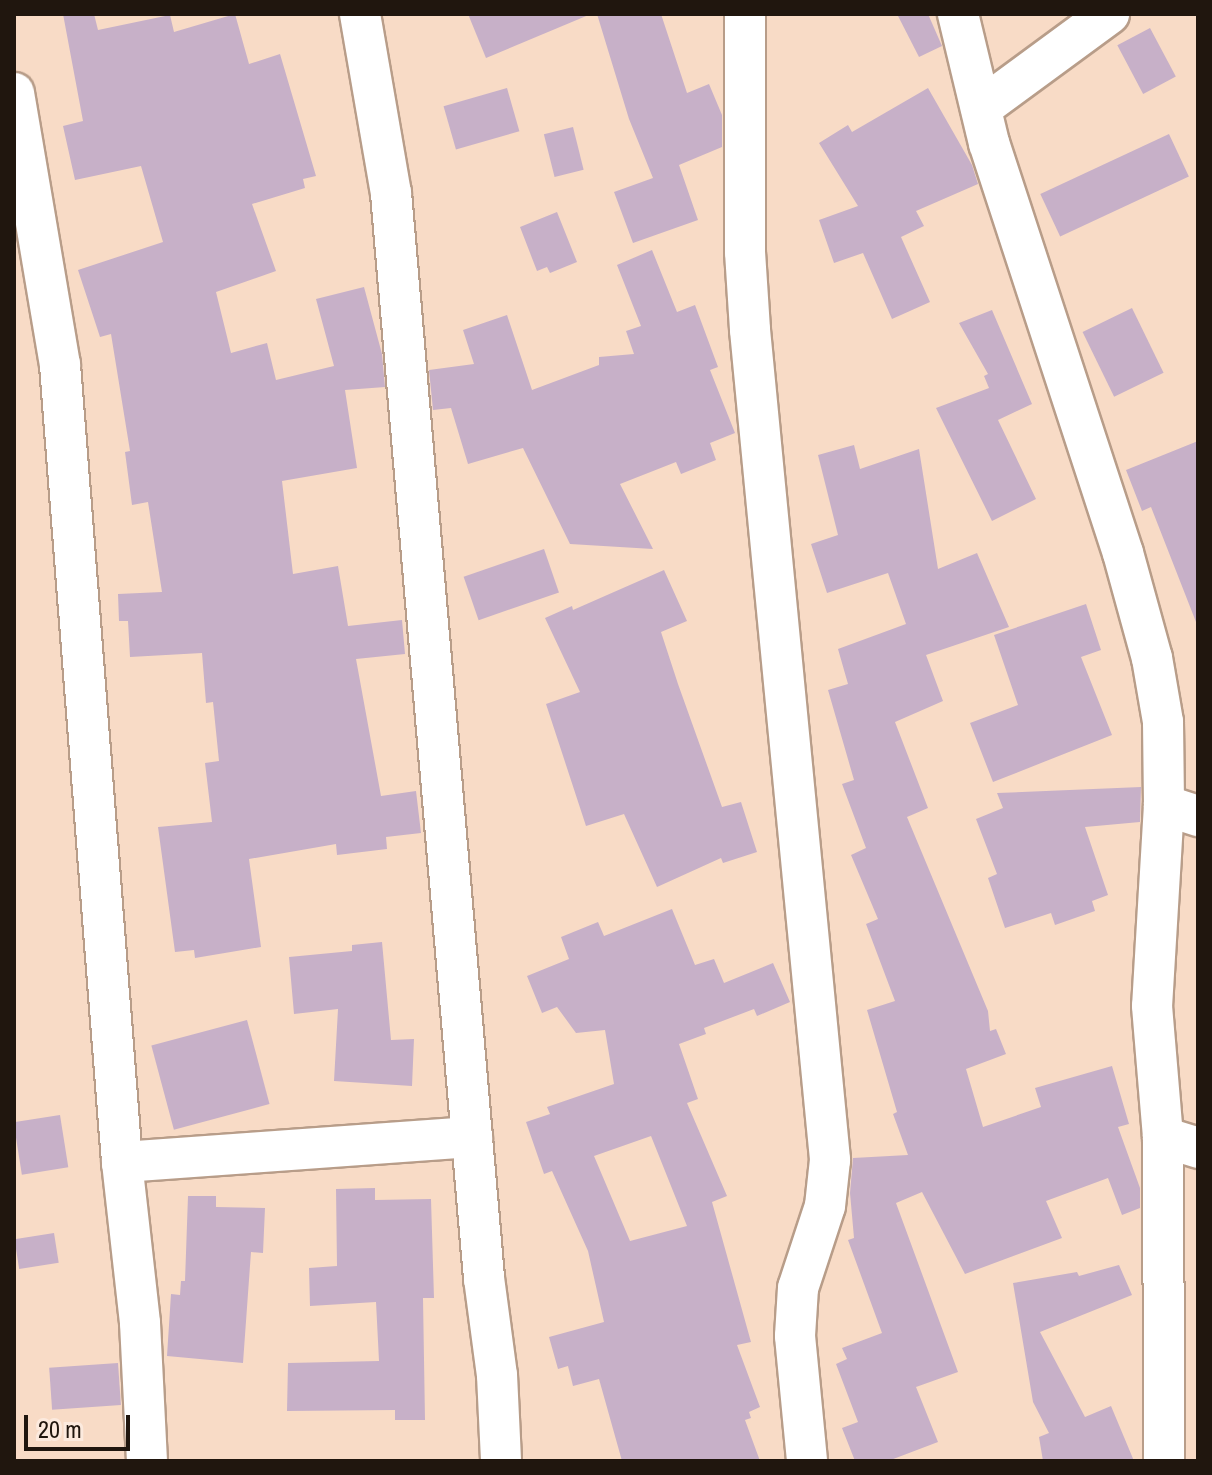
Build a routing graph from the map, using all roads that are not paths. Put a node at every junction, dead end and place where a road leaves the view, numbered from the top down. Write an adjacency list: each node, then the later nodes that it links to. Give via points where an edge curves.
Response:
1 (360, 14): 8 (street, via 391,193)
2 (745, 14): 13 (street, via 750,330 830,1160 825,1206 798,1288 795,1336)
3 (958, 14): 6 (street)
4 (1109, 14): 6 (street)
5 (14, 93): 10 (street, via 60,365)
6 (981, 108): 7 (street, via 1123,553 1152,658)
7 (1181, 811): 9 (street, via 1152,1006)
8 (472, 1137): 10 (street); 12 (street)
9 (1181, 1142): 14 (street)
10 (122, 1162): 11 (street, via 140,1323)
11 (147, 1461)
12 (501, 1461)
13 (807, 1461)
14 (1164, 1461)

